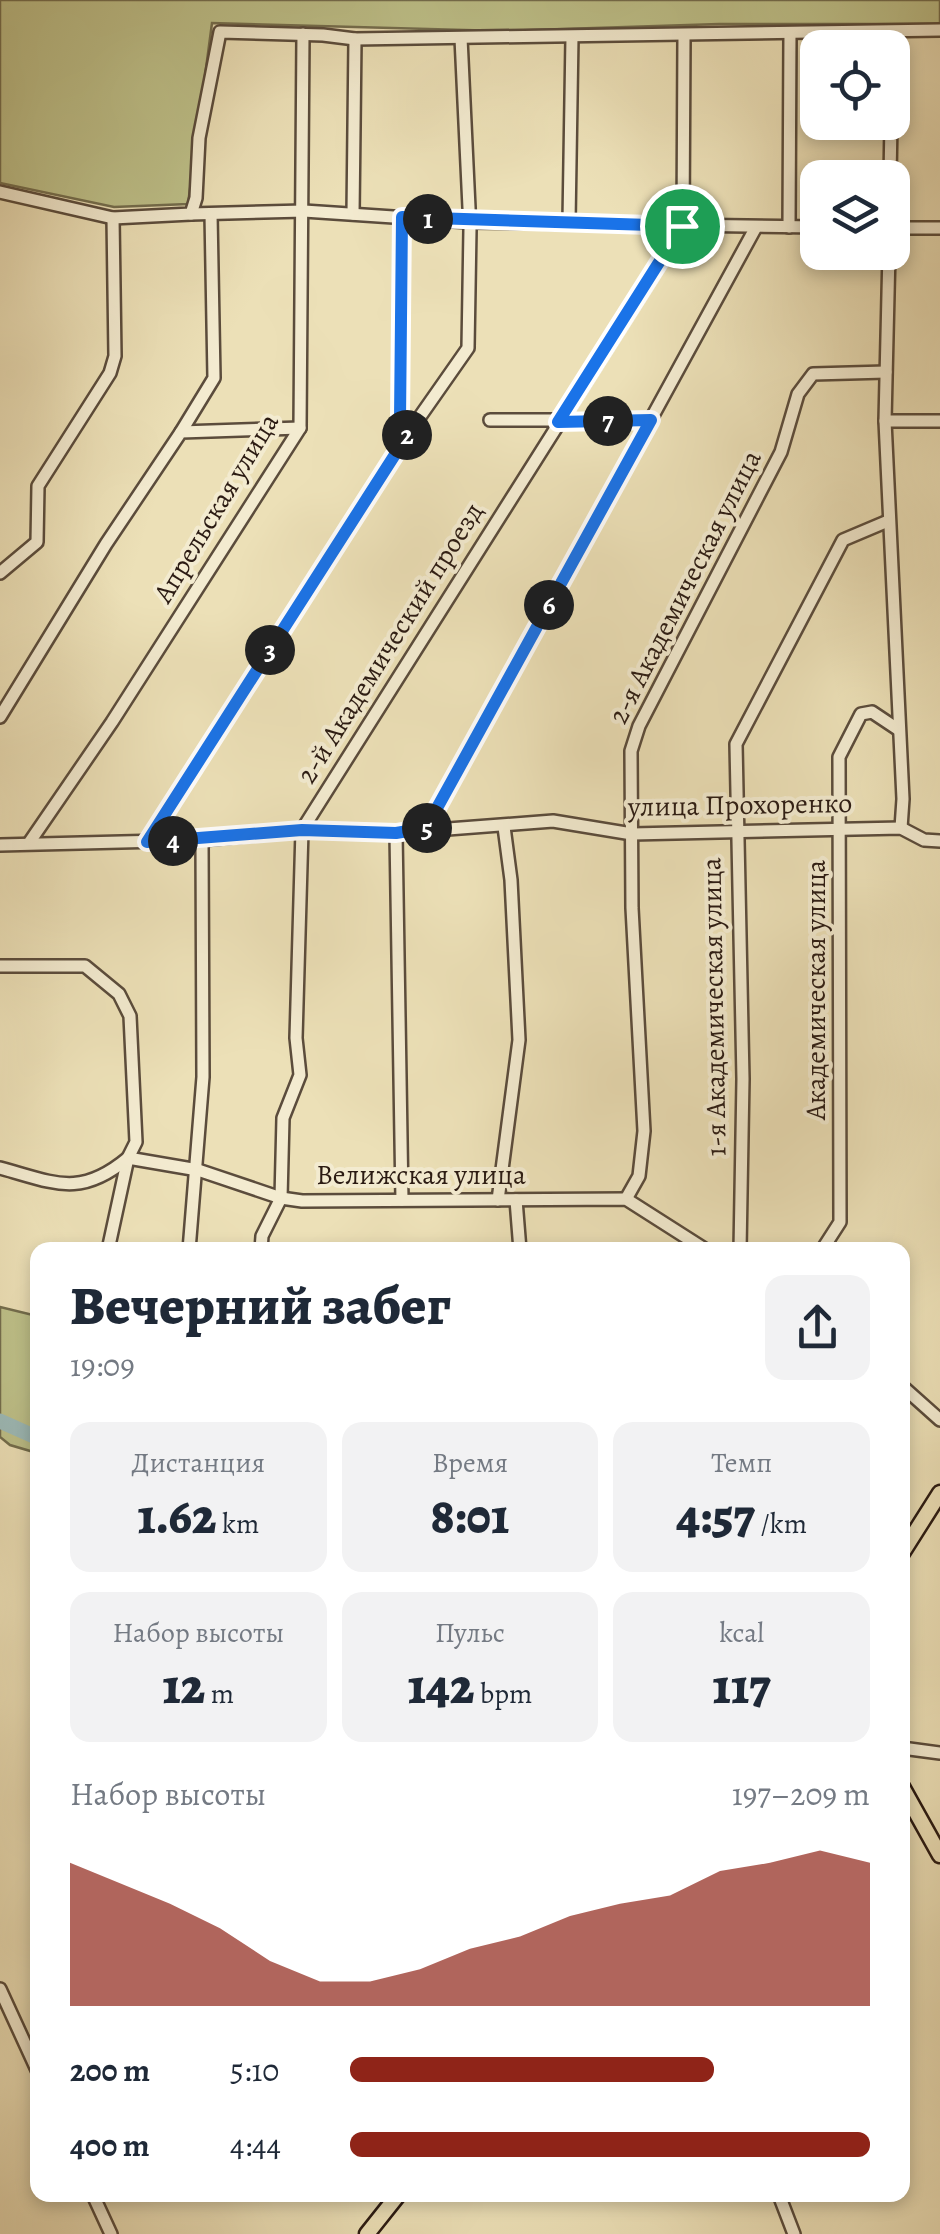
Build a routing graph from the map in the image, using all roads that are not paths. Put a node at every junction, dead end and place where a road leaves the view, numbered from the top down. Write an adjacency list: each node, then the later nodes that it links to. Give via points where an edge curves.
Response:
1 (940, 30): 2 (street)
2 (910, 31)
3 (790, 33): 4 (street); 6 (street); 21 (street)
4 (800, 33)
5 (303, 34): 9 (street); 11 (street, Апрельская улица); 12 (street, via 220,32)
6 (684, 35): 7 (street); 19 (street)
7 (572, 37): 8 (street); 17 (street)
8 (461, 38): 9 (street); 18 (street)
9 (355, 40): 14 (street)
10 (0, 192): 16 (street)
11 (304, 211): 13 (street); 14 (street); 32 (street, Апрельская улица)
12 (191, 214): 13 (street); 16 (street)
13 (211, 214): 34 (street, via 214,378)
14 (353, 214): 15 (street)
15 (402, 217): 18 (street); 33 (street, via 400,420)
16 (113, 218): 36 (street, via 110,373 38,486 37,542)
17 (569, 221): 18 (street); 19 (street)
18 (468, 222): 33 (street, via 468,348)
19 (682, 226): 20 (street); 31 (street, 2-й Академический проезд)
20 (756, 227): 21 (street); 28 (street)
21 (789, 227): 22 (street)
22 (800, 227)
23 (910, 228): 24 (street)
24 (940, 228)
25 (889, 270): 26 (street)
26 (886, 372): 29 (street); 46 (street, 2-я Академическая улица, via 813,374 798,394 781,452 639,726 631,751)
27 (490, 420): 31 (street)
28 (651, 420): 31 (street); 40 (street)
29 (885, 420): 30 (street); 35 (street)
30 (940, 421)
31 (558, 422): 43 (street, 2-й Академический проезд)
32 (300, 428): 34 (street); 50 (street, Апрельская улица)
33 (412, 428): 49 (street)
34 (181, 432): 37 (street)
35 (888, 521): 38 (street); 44 (street, 1-я Академическая улица, via 843,540 736,744)
36 (0, 573)
37 (0, 718)
38 (900, 730): 41 (street, Академическая улица, via 872,712 861,714 839,757); 42 (street)
39 (504, 826): 40 (street, улица Прохоренко); 46 (street, улица Прохоренко, via 553,822); 59 (street, via 519,1040)
40 (426, 828): 45 (street, улица Прохоренко)
41 (841, 828): 42 (street, улица Прохоренко); 44 (street, улица Прохоренко); 67 (street, Академическая улица, via 840,1222)
42 (901, 828): 48 (street, улица Прохоренко)
43 (302, 830): 45 (street, улица Прохоренко); 47 (street, улица Прохоренко); 56 (street, via 300,1075 283,1118)
44 (739, 831): 46 (street, улица Прохоренко); 66 (street, 1-я Академическая улица)
45 (396, 833): 58 (street)
46 (632, 834): 57 (street, 2-я Академическая улица, via 644,1131 638,1176)
47 (202, 840): 49 (street, улица Прохоренко); 55 (street)
48 (940, 841)
49 (147, 842): 50 (street, улица Прохоренко)
50 (29, 843): 51 (street, улица Прохоренко)
51 (0, 845)
52 (0, 966): 53 (street, via 85,966 119,994 130,1016 136,1142)
53 (128, 1158): 54 (street, via 106,1176 72,1186); 55 (street, Велижская улица); 61 (street)
54 (0, 1168)
55 (198, 1170): 56 (street, Велижская улица); 62 (street)
56 (281, 1198): 58 (street, Велижская улица); 63 (street)
57 (626, 1199): 60 (street, Велижская улица); 65 (street)
58 (402, 1200): 59 (street, Велижская улица)
59 (498, 1200): 60 (street, Велижская улица)
60 (516, 1200): 64 (street)
61 (110, 1242)
62 (189, 1242)
63 (262, 1242)
64 (519, 1242)
65 (693, 1242)
66 (740, 1242)
67 (827, 1242)
68 (910, 1393): 69 (street)
69 (940, 1420)
70 (940, 1494): 71 (main road)
71 (910, 1541)
72 (910, 1749): 73 (street)
73 (940, 1753)
74 (910, 1801): 75 (main road)
75 (940, 1855)
76 (0, 1989): 77 (street)
77 (30, 2055)
78 (96, 2202): 81 (street)
79 (392, 2202): 82 (main road)
80 (782, 2202): 83 (street)
81 (110, 2234)
82 (367, 2234)
83 (794, 2234)

